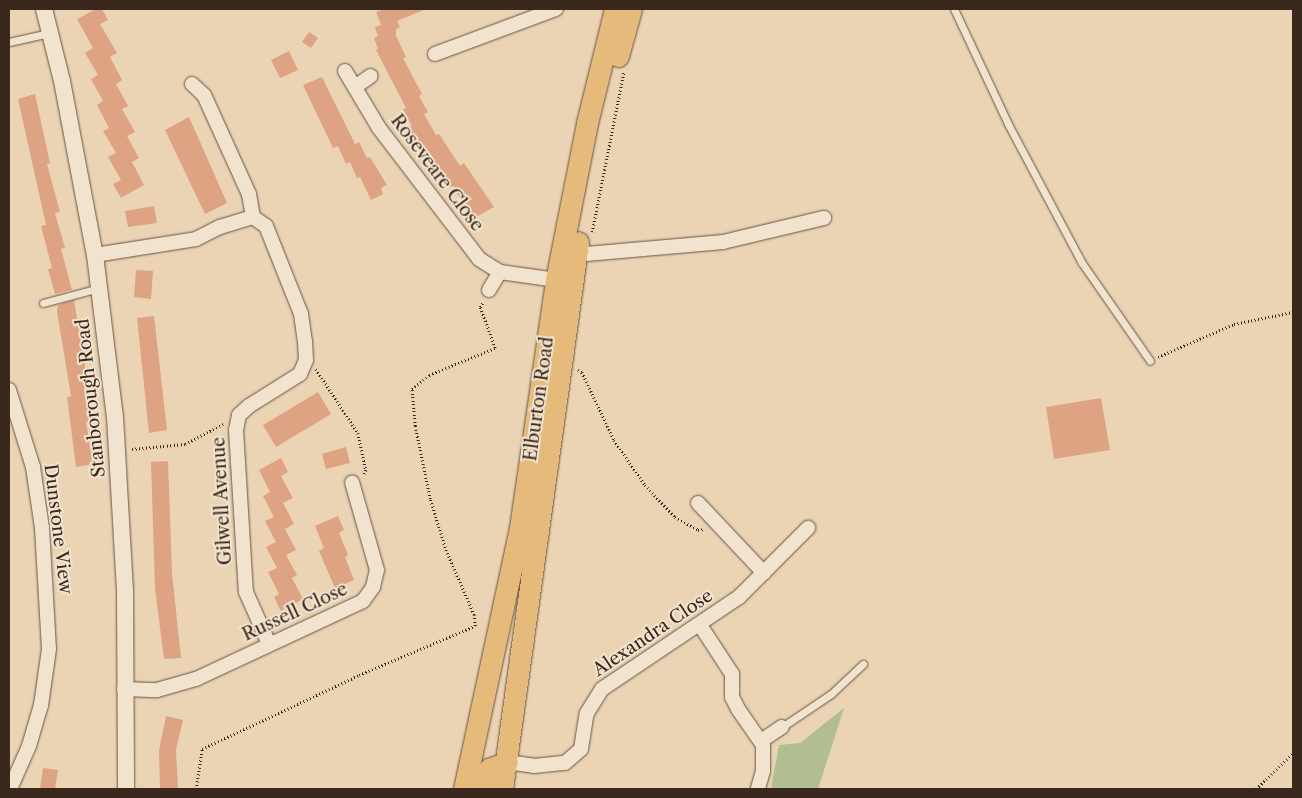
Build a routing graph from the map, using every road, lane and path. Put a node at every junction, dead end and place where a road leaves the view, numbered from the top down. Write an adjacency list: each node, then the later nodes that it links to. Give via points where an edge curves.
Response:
1 (44, 9): 6 (street, Stanborough Road)
2 (556, 9): 8 (street)
3 (615, 9): 18 (main road, Elburton Road, via 587,123)
4 (631, 9): 16 (main road, Elburton Road, via 601,125)
5 (954, 9): 24 (lane, via 1008,124 1082,263)
6 (50, 33): 7 (lane); 15 (street, Stanborough Road)
7 (9, 42)
8 (435, 54)
9 (345, 70): 12 (street, Roseveare Close)
10 (371, 76): 12 (street)
11 (192, 84): 13 (street, via 204,95 249,194)
12 (355, 86): 17 (street, Roseveare Close, via 379,128 463,240 479,259)
13 (253, 217): 15 (street, via 220,227 196,239); 23 (street, via 266,226 301,314)
14 (824, 218): 16 (street, via 723,242)
15 (95, 255): 19 (street, Stanborough Road)
16 (575, 255): 25 (main road, Elburton Road)
17 (500, 272): 18 (street, Roseveare Close); 20 (street)
18 (556, 280): 40 (main road, Elburton Road, via 520,528)
19 (100, 288): 21 (lane); 28 (street, Stanborough Road)
20 (489, 290)
21 (43, 303)
22 (1293, 312): 24 (path, via 1234,324)
23 (306, 360): 27 (street, Gilwell Avenue, via 300,374 248,406); 29 (path, via 332,388 358,433 366,470)
24 (1150, 361)
25 (561, 362): 31 (path, via 582,372 614,440 645,486 675,518 698,530); 37 (main road, Elburton Road)
26 (9, 390): 44 (street, Dunstone View, via 33,467 42,528 49,649 41,705 29,746)
27 (239, 418): 28 (path, via 185,444); 35 (street, Gilwell Avenue, via 236,430 246,592)
28 (118, 450): 38 (street, Stanborough Road, via 125,592)
29 (352, 482): 35 (street, Russell Close, via 377,570 373,587 363,601)
30 (698, 503): 31 (street)
31 (721, 527): 33 (street)
32 (808, 528): 33 (street, Alexandra Close)
33 (764, 573): 34 (street, Alexandra Close, via 740,597)
34 (700, 625): 41 (street, via 726,662 732,674 732,697); 43 (street, Alexandra Close, via 602,689 587,713 581,748 565,763 534,766)
35 (270, 644): 38 (street, Russell Close, via 170,688)
36 (862, 664): 39 (lane, via 831,694)
37 (518, 679): 40 (main road, via 506,734 494,742); 43 (main road, Elburton Road)
38 (124, 689): 45 (street, Stanborough Road)
39 (782, 727): 41 (street)
40 (474, 737): 46 (main road, Elburton Road)
41 (761, 741): 49 (street, via 764,756)
42 (1293, 753): 50 (path)
43 (507, 762): 47 (main road, via 489,769); 48 (main road, Elburton Road)
44 (10, 789)
45 (126, 789)
46 (464, 789)
47 (481, 789)
48 (502, 789)
49 (758, 789)
50 (1256, 789)

